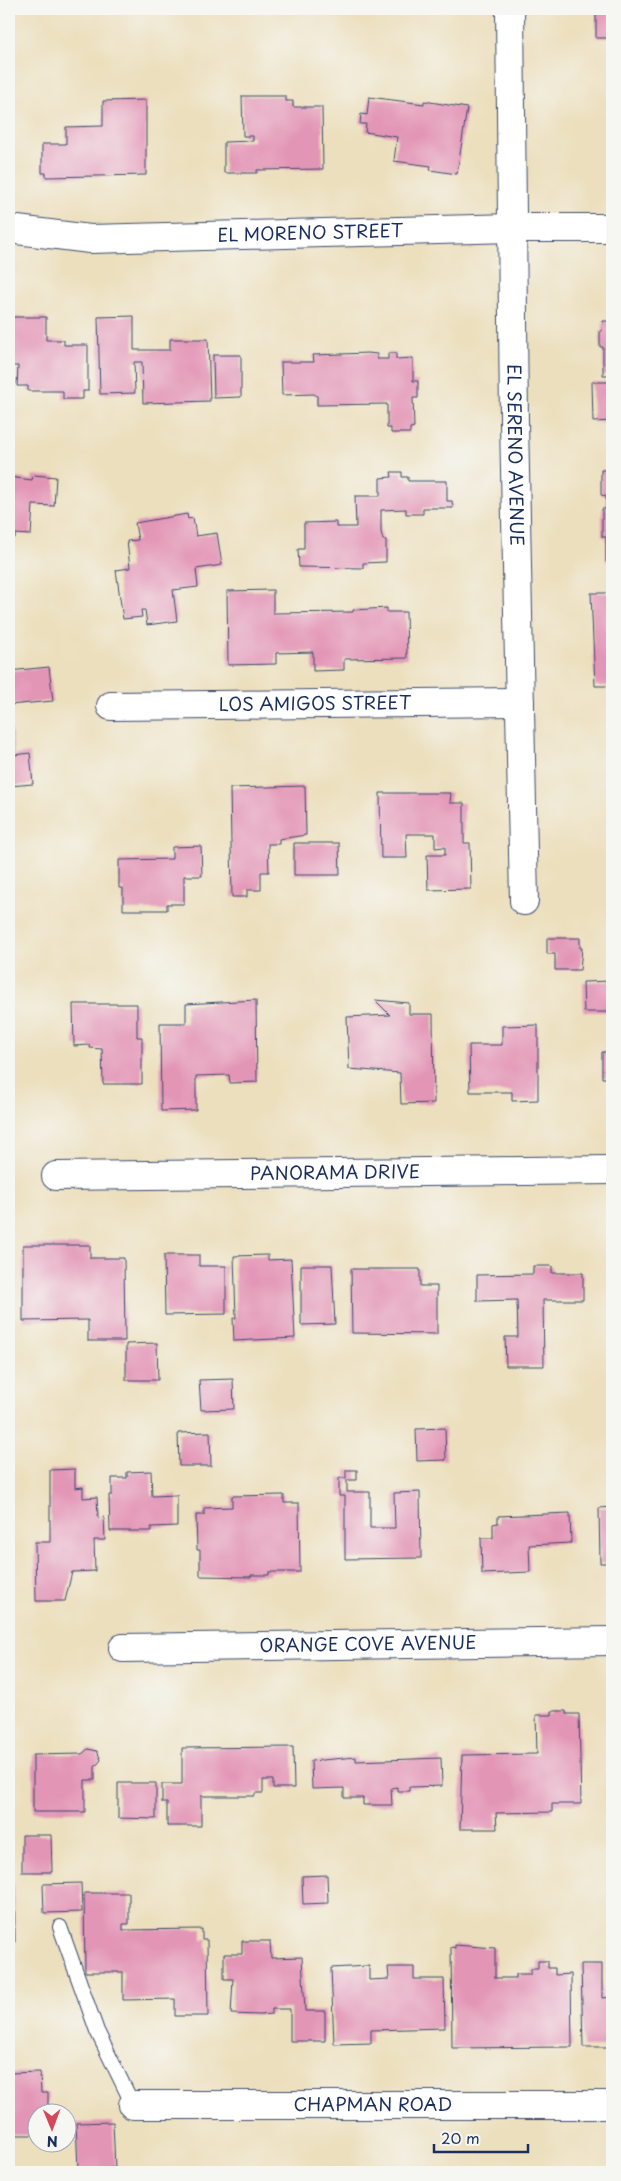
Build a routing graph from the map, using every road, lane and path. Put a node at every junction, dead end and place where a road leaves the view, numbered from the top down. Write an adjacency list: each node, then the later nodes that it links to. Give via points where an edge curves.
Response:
1 (510, 9): 2 (street, EL SERENO AVENUE)
2 (513, 228): 3 (street, EL MORENO STREET); 4 (street, EL MORENO STREET, via 90,239); 5 (street, EL SERENO AVENUE)
3 (612, 228)
4 (9, 229)
5 (520, 702): 6 (street, LOS AMIGOS STREET); 7 (street, EL SERENO AVENUE)
6 (111, 706)
7 (524, 901)
8 (612, 1170): 9 (street, PANORAMA DRIVE)
9 (56, 1176)
10 (612, 1641): 11 (street, ORANGE COVE AVENUE)
11 (123, 1648)
12 (60, 1927): 13 (lane, via 97,2031)
13 (133, 2105): 14 (street, CHAPMAN ROAD)
14 (612, 2105)

